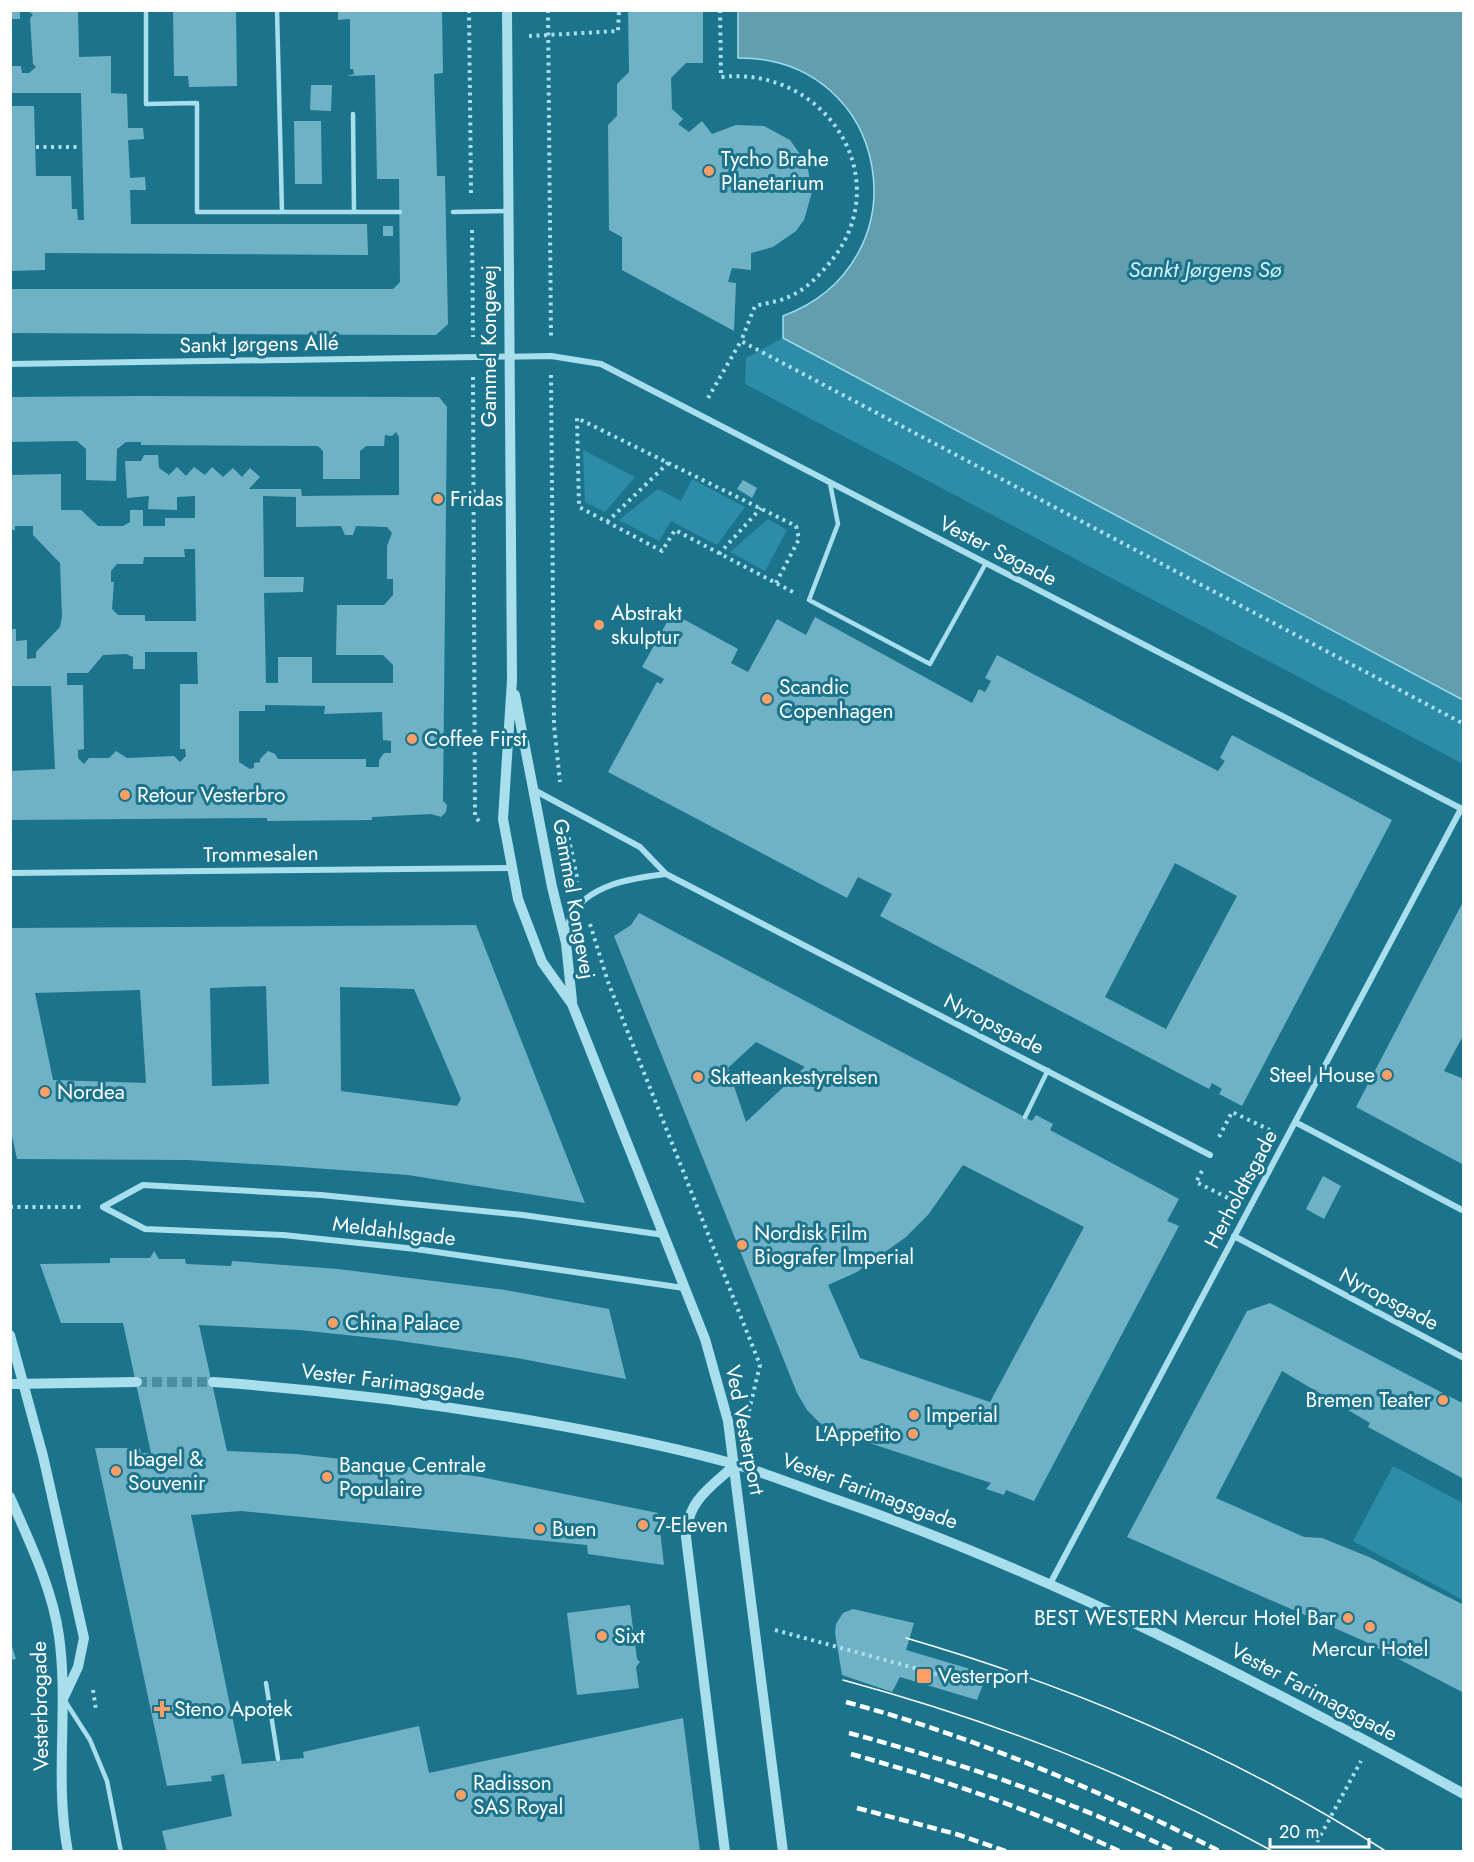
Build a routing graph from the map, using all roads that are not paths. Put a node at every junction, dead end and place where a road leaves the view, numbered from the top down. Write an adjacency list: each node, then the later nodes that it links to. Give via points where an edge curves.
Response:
1 (146, 10): 6 (lane, via 146,104 198,103 197,212)
2 (277, 10): 6 (lane)
3 (507, 10): 5 (street, Gammel Kongevej)
4 (353, 114): 7 (lane)
5 (508, 211): 9 (lane); 10 (street, Gammel Kongevej)
6 (282, 212): 7 (lane)
7 (354, 212): 8 (lane)
8 (400, 212)
9 (453, 212)
10 (508, 357): 11 (street, Sankt Jørgens Allé); 12 (street, Vester Søgade, via 551,356 601,364); 14 (street, Gammel Kongevej)
11 (10, 364)
12 (830, 482): 13 (street, Vester Søgade); 13 (lane, via 838,524 809,600 930,664)
13 (986, 563): 16 (street, Vester Søgade)
14 (512, 680): 15 (street, Gammel Kongevej); 17 (street, Gammel Kongevej, via 503,819)
15 (534, 790): 19 (street, Nyropsgade, via 639,847); 20 (street, Gammel Kongevej)
16 (1462, 810): 24 (street, Herholdtsgade)
17 (511, 868): 18 (street, Trommesalen); 21 (street, Gammel Kongevej, via 542,963)
18 (10, 873)
19 (666, 874): 20 (street, via 622,879 584,903 570,918); 22 (street, Nyropsgade)
20 (566, 944): 21 (street, Gammel Kongevej)
21 (572, 1004): 27 (street, Ved Vesterport)
22 (1048, 1070): 23 (lane); 25 (street, Nyropsgade)
23 (1024, 1117)
24 (1295, 1122): 26 (street); 28 (street, Herholdtsgade)
25 (1210, 1155)
26 (1464, 1211)
27 (664, 1235): 29 (street, Ved Vesterport); 29 (street, Meldahlsgade, via 523,1215 143,1185 103,1207 145,1229 283,1235 416,1249)
28 (1234, 1236): 31 (street, Nyropsgade); 38 (street, Herholdtsgade)
29 (685, 1288): 36 (street, Ved Vesterport, via 716,1371)
30 (10, 1335): 35 (street)
31 (1464, 1358)
32 (137, 1382): 35 (street)
33 (213, 1382): 36 (street, Vester Farimagsgade, via 456,1407 639,1440)
34 (10, 1384): 35 (street)
35 (23, 1384): 40 (street, via 84,1638 78,1667)
36 (736, 1464): 38 (street, Vester Farimagsgade, via 921,1529); 45 (street, via 692,1505 686,1529); 46 (street, Ved Vesterport)
37 (10, 1497): 40 (street, Vesterbrogade, via 53,1607)
38 (1050, 1584): 42 (street, Vester Farimagsgade, via 1186,1647)
39 (266, 1683): 41 (lane)
40 (63, 1699): 43 (street, Vesterbrogade, via 60,1795); 44 (lane, via 90,1740 107,1782)
41 (279, 1759)
42 (1464, 1794)
43 (68, 1851)
44 (121, 1851)
45 (725, 1851)
46 (783, 1851)

